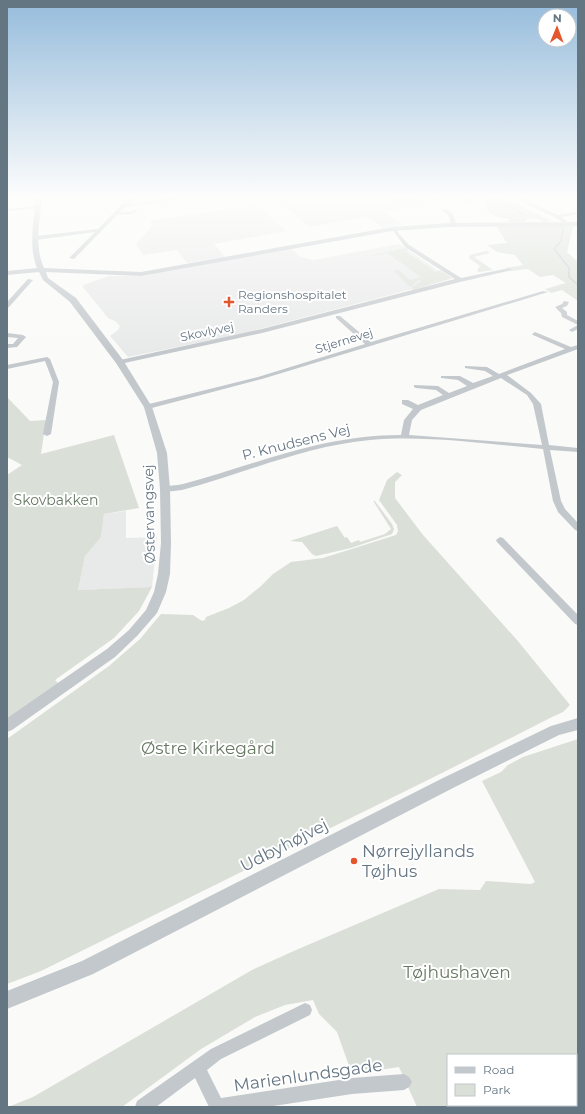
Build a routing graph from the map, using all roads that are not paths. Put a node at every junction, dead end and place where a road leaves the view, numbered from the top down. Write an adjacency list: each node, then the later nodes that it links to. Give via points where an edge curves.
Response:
1 (35, 248): 6 (street)
2 (81, 248): 5 (street)
3 (284, 248): 6 (street, via 141,274)
4 (410, 248): 10 (street)
5 (72, 258)
6 (40, 270): 8 (street); 22 (street, Østervangsvej, via 48,282 73,300)
7 (509, 270): 10 (street, Skovlyvej)
8 (7, 273)
9 (30, 280): 13 (street)
10 (460, 280): 22 (street, Skovlyvej, via 262,331)
11 (544, 292): 18 (street, Stjernevej)
12 (566, 302): 15 (street, via 565,305 558,307 564,312 564,316)
13 (8, 303)
14 (338, 317): 18 (street)
15 (578, 323)
16 (535, 334): 21 (street)
17 (7, 335): 19 (street, via 23,336 15,346)
18 (370, 345): 31 (street, Stjernevej, via 260,378)
19 (7, 346)
20 (578, 347): 21 (street)
21 (570, 350): 25 (street)
22 (120, 362): 31 (street, Østervangsvej)
23 (7, 367): 33 (street, via 47,359 56,382)
24 (467, 367): 25 (street, via 487,369)
25 (500, 375): 28 (street); 35 (street, via 534,399)
26 (443, 377): 28 (street, via 460,378)
27 (416, 386): 29 (street, via 438,388)
28 (472, 386): 29 (street)
29 (448, 396): 32 (street)
30 (405, 402): 32 (street)
31 (148, 407): 37 (street, Østervangsvej, via 162,453)
32 (418, 408): 34 (street, via 406,423)
33 (47, 434)
34 (405, 436): 35 (street, P. Knudsens Vej); 37 (street, P. Knudsens Vej, via 326,445)
35 (545, 448): 36 (street, P. Knudsens Vej); 38 (street, via 556,501)
36 (578, 450)
37 (166, 490): 42 (street, Østervangsvej, via 164,574 151,613 111,653)
38 (578, 528)
39 (500, 540): 40 (street)
40 (578, 621)
41 (578, 724): 43 (street, Udbyhøjvej, via 556,730 497,758 87,968)
42 (7, 726)
43 (7, 1000)
44 (305, 1010): 45 (street, via 216,1054)
45 (198, 1067): 47 (street); 48 (street)
46 (404, 1082): 48 (street, Marienlundsgade, via 352,1086)
47 (143, 1107)
48 (217, 1107)

